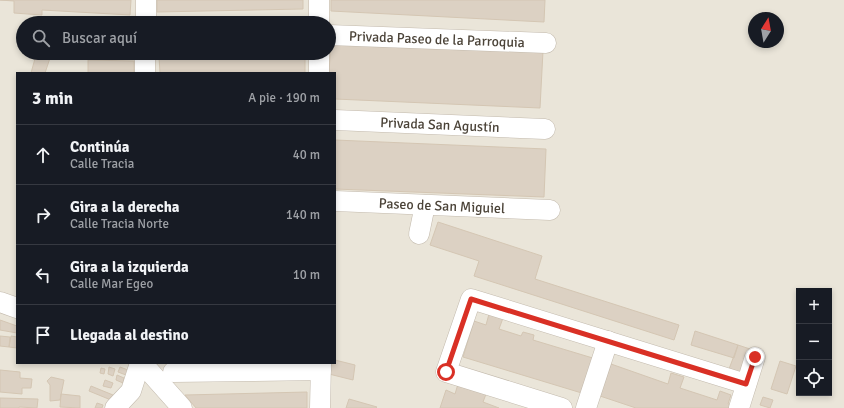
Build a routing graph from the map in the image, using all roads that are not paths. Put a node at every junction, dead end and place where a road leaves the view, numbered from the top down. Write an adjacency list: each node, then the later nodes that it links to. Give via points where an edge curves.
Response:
1 (146, 0): 3 (street)
2 (319, 0): 4 (street)
3 (146, 16)
4 (319, 16)
5 (336, 35): 6 (street, Privada Paseo de la Parroquia)
6 (546, 43)
7 (145, 60): 9 (street)
8 (319, 60): 10 (street)
9 (145, 72)
10 (319, 72)
11 (336, 120): 12 (street, Privada San Agustín)
12 (545, 129)
13 (336, 201): 14 (street, Paseo de San Miguiel)
14 (425, 205): 15 (street, Paseo de San Miguiel); 16 (street)
15 (550, 210)
16 (418, 234)
17 (0, 302): 18 (street)
18 (16, 308)
19 (608, 341): 24 (street); 29 (street, via 471,299 446,372); 30 (street)
20 (755, 357): 24 (street)
21 (141, 364): 25 (street)
22 (142, 364): 26 (street)
23 (321, 367): 26 (street); 28 (street)
24 (746, 384): 31 (street)
25 (131, 391): 26 (street); 27 (street)
26 (173, 395)
27 (115, 408)
28 (320, 408)
29 (562, 408)
30 (586, 408)
31 (739, 408)

